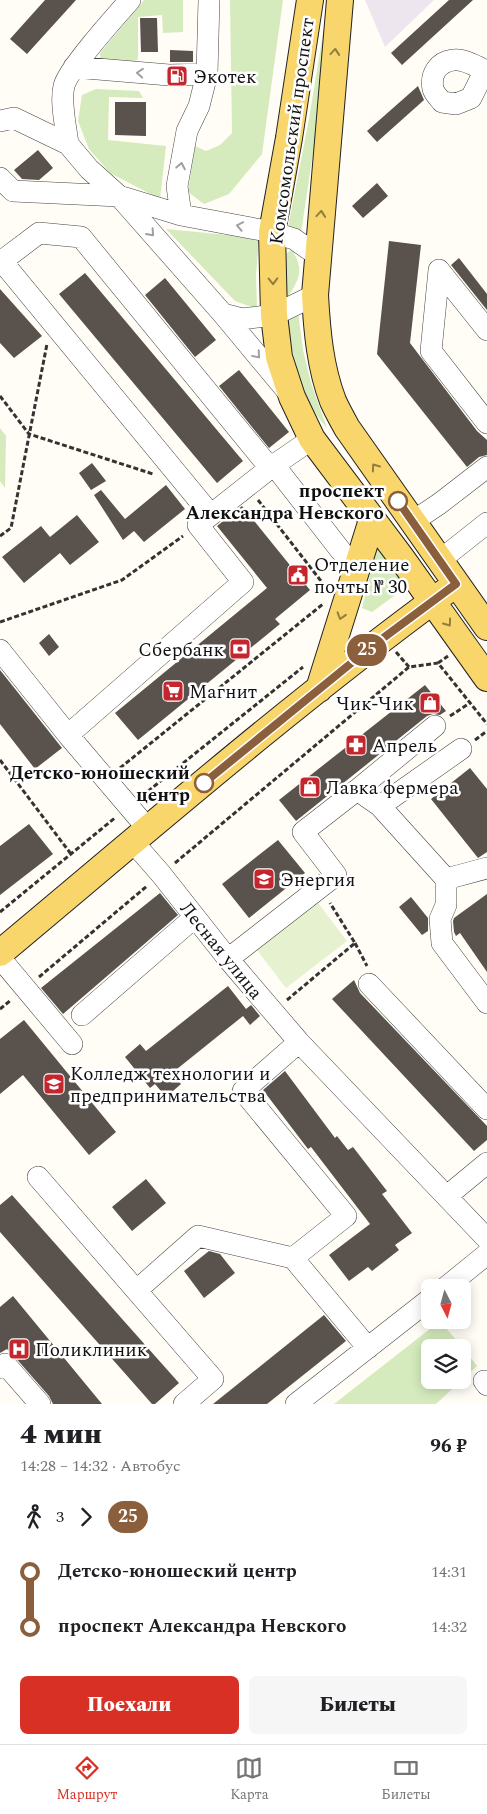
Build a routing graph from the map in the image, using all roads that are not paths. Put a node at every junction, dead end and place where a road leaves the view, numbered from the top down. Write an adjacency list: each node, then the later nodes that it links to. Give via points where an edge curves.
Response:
1 (130, 0): 5 (street)
2 (209, 0): 6 (street)
3 (310, 0): 12 (main road, Комсомольский проспект)
4 (340, 0): 13 (main road, Комсомольский проспект, one-way to 4)
5 (74, 67): 6 (street, one-way to 5, via 169,75); 8 (street, via 64,85)
6 (206, 74): 11 (street, one-way to 6, via 178,177 187,131 199,106)
7 (0, 121): 8 (street, via 14,118)
8 (68, 144): 10 (street, via 89,169)
9 (0, 178): 10 (street, via 13,191)
10 (119, 196): 11 (street); 16 (street, one-way to 16)
11 (181, 214): 12 (street, one-way to 11)
12 (272, 232): 13 (street, via 294,239); 17 (main road, Комсомольский проспект, one-way to 17)
13 (317, 255): 15 (main road, Комсомольский проспект)
14 (1, 260): 22 (street, via 39,232 81,238); 24 (street, via 186,485)
15 (315, 295): 17 (street); 26 (main road, Комсомольский проспект, one-way to 15, via 347,428 333,401 317,333)
16 (222, 314): 17 (street, via 242,319); 19 (street, one-way to 19)
17 (274, 315): 19 (main road, Комсомольский проспект, via 279,357)
18 (487, 330): 20 (street, via 439,270 431,351)
19 (292, 397): 21 (main road, Комсомольский проспект)
20 (487, 423)
21 (312, 439): 22 (street); 25 (main road, Комсомольский проспект)
22 (272, 467): 24 (street); 28 (street)
23 (487, 467): 26 (street)
24 (204, 520): 37 (street, via 243,582)
25 (372, 520): 31 (main road, Комсомольский проспект); 35 (main road, one-way to 35)
26 (412, 522): 29 (main road, Комсомольский проспект)
27 (487, 523): 29 (street)
28 (341, 552)
29 (439, 561): 30 (main road, Комсомольский проспект)
30 (456, 584): 31 (main road); 32 (main road, Комсомольский проспект)
31 (432, 601): 34 (main road, Комсомольский проспект, one-way to 34); 35 (main road)
32 (487, 627)
33 (0, 650): 37 (street, Лесная улица)
34 (487, 678)
35 (319, 688): 41 (main road)
36 (435, 726): 39 (street)
37 (68, 735): 41 (street, Лесная улица, via 129,806)
38 (461, 750): 40 (street)
39 (357, 790): 40 (street); 47 (street, via 303,832 336,875)
40 (380, 806): 43 (street)
41 (141, 836): 44 (street, Лесная улица, via 161,874); 45 (main road)
42 (487, 868): 43 (street)
43 (446, 879): 49 (street, via 446,905 440,919 442,944)
44 (195, 916): 47 (street, Лесная улица); 50 (street)
45 (0, 953)
46 (0, 958): 52 (street)
47 (228, 959): 51 (street, Лесная улица)
48 (368, 984): 53 (street)
49 (487, 1003)
50 (82, 1015)
51 (299, 1042): 56 (street, Лесная улица); 59 (street, via 243,1091 346,1216)
52 (72, 1044)
53 (487, 1109)
54 (487, 1162): 56 (street)
55 (38, 1176): 61 (street)
56 (447, 1196): 57 (street, Лесная улица)
57 (487, 1239)
58 (487, 1254): 60 (street)
59 (293, 1258): 61 (street, via 198,1236); 63 (street)
60 (456, 1279)
61 (137, 1290): 66 (street, via 214,1379)
62 (421, 1306): 63 (street)
63 (368, 1348): 67 (street)
64 (0, 1368): 65 (street, via 5,1364)
65 (40, 1404)
66 (184, 1404)
67 (296, 1404)

